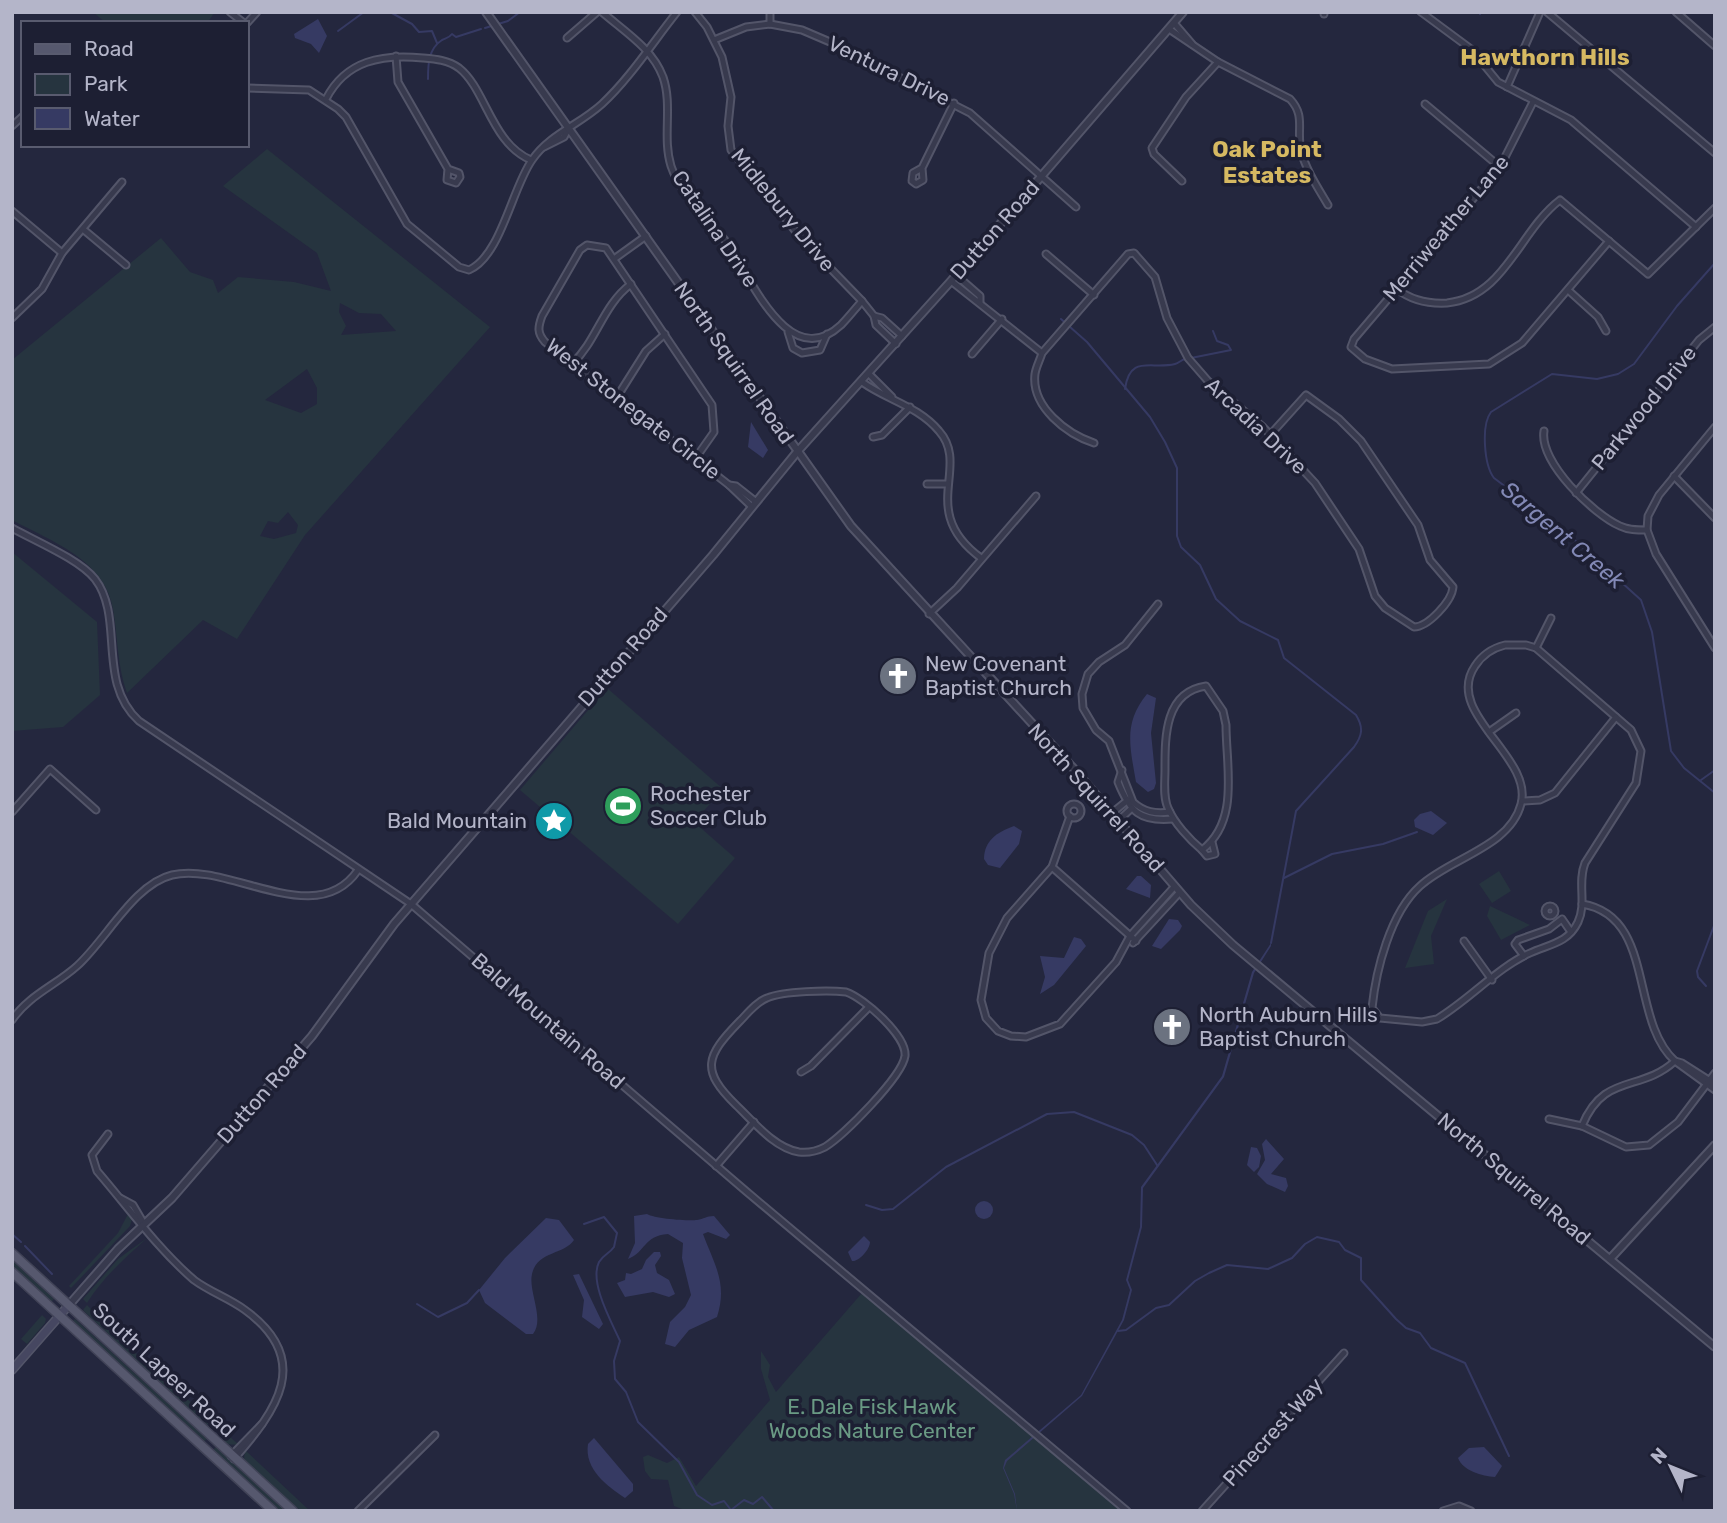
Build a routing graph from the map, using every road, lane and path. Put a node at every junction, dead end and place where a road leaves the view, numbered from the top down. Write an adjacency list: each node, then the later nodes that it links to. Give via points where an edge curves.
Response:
1 (486, 12): 25 (street, North Squirrel Road)
2 (600, 12): 13 (street); 16 (street, Catalina Drive)
3 (677, 12): 16 (street)
4 (695, 12): 14 (street, Midlebury Drive)
5 (770, 12): 11 (street)
6 (1421, 12): 19 (street, via 1471,49)
7 (1540, 12): 19 (street)
8 (1547, 12): 26 (street)
9 (1676, 12): 15 (street)
10 (1179, 14): 12 (street, Dutton Road)
11 (770, 24): 14 (street, Ventura Drive, via 746,27); 23 (street, Ventura Drive, via 830,42)
12 (1171, 26): 18 (street); 31 (street, Dutton Road)
13 (566, 38)
14 (714, 40): 51 (street, Midlebury Drive, via 730,97 731,150 800,237)
15 (1715, 46)
16 (647, 49): 25 (street, via 603,103); 57 (street, Catalina Drive, via 668,98 667,149 677,178 730,248 773,318)
17 (396, 56): 21 (street, via 353,68); 27 (street, via 443,60 458,68 502,135); 30 (street, via 398,82)
18 (1218, 62): 32 (street, via 1186,97 1152,148); 34 (street, via 1296,106 1301,117 1301,153)
19 (1507, 87): 22 (street)
20 (248, 89): 21 (street, via 296,87)
21 (326, 99): 27 (street, via 346,117 407,224 459,267 469,270 496,238)
22 (1533, 102): 28 (street, Merriweather Lane); 38 (street, via 1581,128)
23 (954, 103): 29 (street); 31 (street, Ventura Drive)
24 (1425, 104): 28 (street)
25 (569, 128): 27 (street, via 564,138 544,147); 40 (street, North Squirrel Road)
26 (1715, 153)
27 (531, 160)
28 (1500, 167): 48 (street, Merriweather Lane)
29 (922, 168)
30 (449, 169)
31 (1041, 177): 35 (street, Ventura Drive); 46 (street, Dutton Road)
32 (1182, 181)
33 (122, 182): 39 (street)
34 (1328, 205)
35 (1076, 207)
36 (1715, 208): 38 (street)
37 (12, 211): 42 (street)
38 (1696, 227): 41 (street, via 1648,274)
39 (84, 230): 42 (street); 45 (street)
40 (646, 236): 44 (street); 75 (street, North Squirrel Road)
41 (1609, 241): 48 (street, via 1560,200 1487,287 1471,299 1424,303); 49 (street)
42 (62, 253): 53 (street, via 42,289)
43 (1046, 254): 50 (street)
44 (614, 259): 47 (street); 64 (street, West Stonegate Circle, via 606,248 592,244 580,250 542,316 538,331 545,342)
45 (126, 265)
46 (954, 278): 54 (street); 60 (street, Dutton Road)
47 (631, 284): 58 (street); 64 (street, via 612,301)
48 (1397, 289): 49 (street, Merriweather Lane, via 1350,347 1365,359 1392,369 1482,366 1499,359 1522,343)
49 (1568, 290): 56 (street, via 1604,323)
50 (1094, 295): 62 (street); 72 (street, Arcadia Drive, via 1134,253 1155,277 1167,318 1188,358)
51 (862, 301): 52 (street, Midlebury Drive); 59 (street)
52 (874, 316): 60 (street, Midlebury Drive); 61 (street, Midlebury Drive)
53 (12, 318)
54 (1002, 319): 62 (street); 63 (street)
55 (1715, 327): 80 (street, Parkwood Drive, via 1699,340)
56 (1606, 331)
57 (788, 332): 59 (street, via 808,337); 59 (street, Catalina Drive, via 793,348 802,353 820,349)
58 (665, 334): 67 (street, via 646,351); 76 (street, via 712,405 714,432)
59 (827, 334)
60 (902, 336): 61 (street, Dutton Road)
61 (896, 344): 65 (street, Dutton Road)
62 (1042, 353): 74 (street, via 1035,372 1039,400 1068,429)
63 (972, 354)
64 (573, 363): 67 (street, West Stonegate Circle)
65 (869, 374): 66 (street, Dutton Road); 68 (street)
66 (862, 382): 68 (street, via 878,394); 75 (street, Dutton Road)
67 (617, 397): 76 (street, West Stonegate Circle)
68 (892, 397): 69 (street)
69 (910, 407): 73 (street, via 882,435); 79 (street, via 940,431 947,443)
70 (1715, 428): 77 (street)
71 (1544, 431): 80 (street, via 1550,455)
72 (1270, 435): 72 (street, Arcadia Drive, via 1315,483 1354,541 1379,603 1414,627 1427,622 1453,590 1430,560 1418,525 1361,441 1307,396)
73 (873, 437)
74 (1094, 443)
75 (797, 453): 82 (street, Dutton Road); 88 (street, North Squirrel Road, via 851,526)
76 (695, 460): 82 (street, West Stonegate Circle)
77 (1674, 476): 83 (street); 85 (street, via 1652,505)
78 (927, 484): 79 (street)
79 (948, 484): 86 (street, via 953,530)
80 (1576, 493): 85 (street, via 1621,527)
81 (1036, 496): 86 (street)
82 (753, 503): 110 (street, Dutton Road)
83 (1715, 518)
84 (12, 528): 108 (street, Bald Mountain Road, via 95,579 110,626 116,682 134,716)
85 (1647, 530): 91 (street, via 1656,554)
86 (981, 558): 88 (street)
87 (1158, 604): 95 (street, via 1125,645 1088,674 1082,694 1085,713 1109,741 1122,770 1118,782)
88 (929, 614): 101 (street, North Squirrel Road)
89 (1551, 618): 90 (street)
90 (1536, 648): 93 (street); 94 (street, via 1519,644 1498,647 1472,669 1468,692)
91 (1715, 648)
92 (1516, 713): 94 (street)
93 (1616, 717): 96 (street, via 1555,793); 111 (street, via 1636,737 1642,751 1641,768 1585,863 1580,878)
94 (1489, 732): 96 (street, via 1519,776)
95 (1128, 800): 97 (street); 101 (street)
96 (1522, 801): 122 (street, via 1507,829 1422,883 1410,896 1378,966 1373,1013 1386,1019 1430,1021)
97 (1134, 807): 100 (street, via 1156,814); 103 (street, via 1156,820); 104 (street)
98 (96, 810): 99 (street, via 50,769)
99 (12, 812)
100 (1170, 812): 103 (street); 105 (street, via 1165,789 1167,723 1178,703 1206,686 1226,725 1227,814)
101 (1112, 813): 104 (street, North Squirrel Road)
102 (1070, 816): 107 (street)
103 (1173, 819): 106 (street)
104 (1119, 820): 109 (street, North Squirrel Road)
105 (1212, 842): 106 (street); 106 (street, via 1215,854 1207,856)
106 (1202, 850)
107 (1052, 867): 117 (street); 120 (street, via 1007,918 989,953 981,1000 993,1027 1018,1037 1055,1027)
108 (358, 870): 110 (street, Bald Mountain Road); 124 (street, via 345,884 317,896 193,873 162,878 141,893 78,965 30,1000)
109 (1177, 889): 112 (street); 114 (street); 138 (street, North Squirrel Road, via 1205,920)
110 (411, 904): 135 (street, Bald Mountain Road); 136 (street, Dutton Road, via 312,1037)
111 (1582, 904): 116 (street); 125 (street, via 1604,909 1624,929 1661,1044)
112 (1151, 912): 114 (street); 117 (street)
113 (1555, 912): 115 (street)
114 (1157, 917): 118 (street)
115 (1562, 919): 116 (street); 121 (street, via 1518,940 1515,944)
116 (1571, 932): 121 (street, via 1561,942)
117 (1130, 936): 118 (street); 120 (street)
118 (1136, 941): 120 (street)
119 (1464, 941): 122 (street)
120 (1127, 946)
121 (1524, 956): 122 (street)
122 (1492, 980)
123 (869, 1007): 126 (street); 131 (street, via 898,1035 905,1058 890,1082 836,1139 815,1151 797,1152); 131 (street, via 846,992 771,996 758,1003 716,1049 711,1073 719,1089)
124 (12, 1020)
125 (1675, 1061): 128 (street); 132 (street, via 1657,1074 1601,1095)
126 (801, 1072)
127 (1715, 1073): 128 (street)
128 (1711, 1083): 129 (street); 132 (street, via 1669,1132 1649,1145 1626,1147)
129 (1715, 1090)
130 (1549, 1119): 132 (street)
131 (754, 1122): 135 (street)
132 (1582, 1126)
133 (108, 1134): 136 (street, via 94,1151 93,1163 120,1198 133,1205)
134 (1715, 1145): 138 (street)
135 (716, 1166): 152 (street, Bald Mountain Road)
136 (144, 1225): 140 (street, Dutton Road); 148 (street, via 194,1279 250,1314 272,1339 283,1385 274,1409)
137 (12, 1253): 140 (main road, South Lapeer Road)
138 (1610, 1259): 142 (street, North Squirrel Road)
139 (12, 1272): 141 (main road, South Lapeer Road)
140 (69, 1305): 141 (main road); 146 (main road, South Lapeer Road)
141 (60, 1316): 144 (main road); 147 (main road, South Lapeer Road)
142 (1715, 1347)
143 (1344, 1353): 153 (street, Pinecrest Way)
144 (12, 1370)
145 (435, 1435): 151 (street)
146 (214, 1441): 147 (main road); 148 (main road, South Lapeer Road)
147 (201, 1445): 149 (main road, South Lapeer Road)
148 (233, 1458): 150 (main road, South Lapeer Road)
149 (273, 1511)
150 (293, 1511)
151 (358, 1511)
152 (1127, 1511)
153 (1202, 1511)
154 (1443, 1511): 155 (street, via 1459,1506)
155 (1471, 1511)

